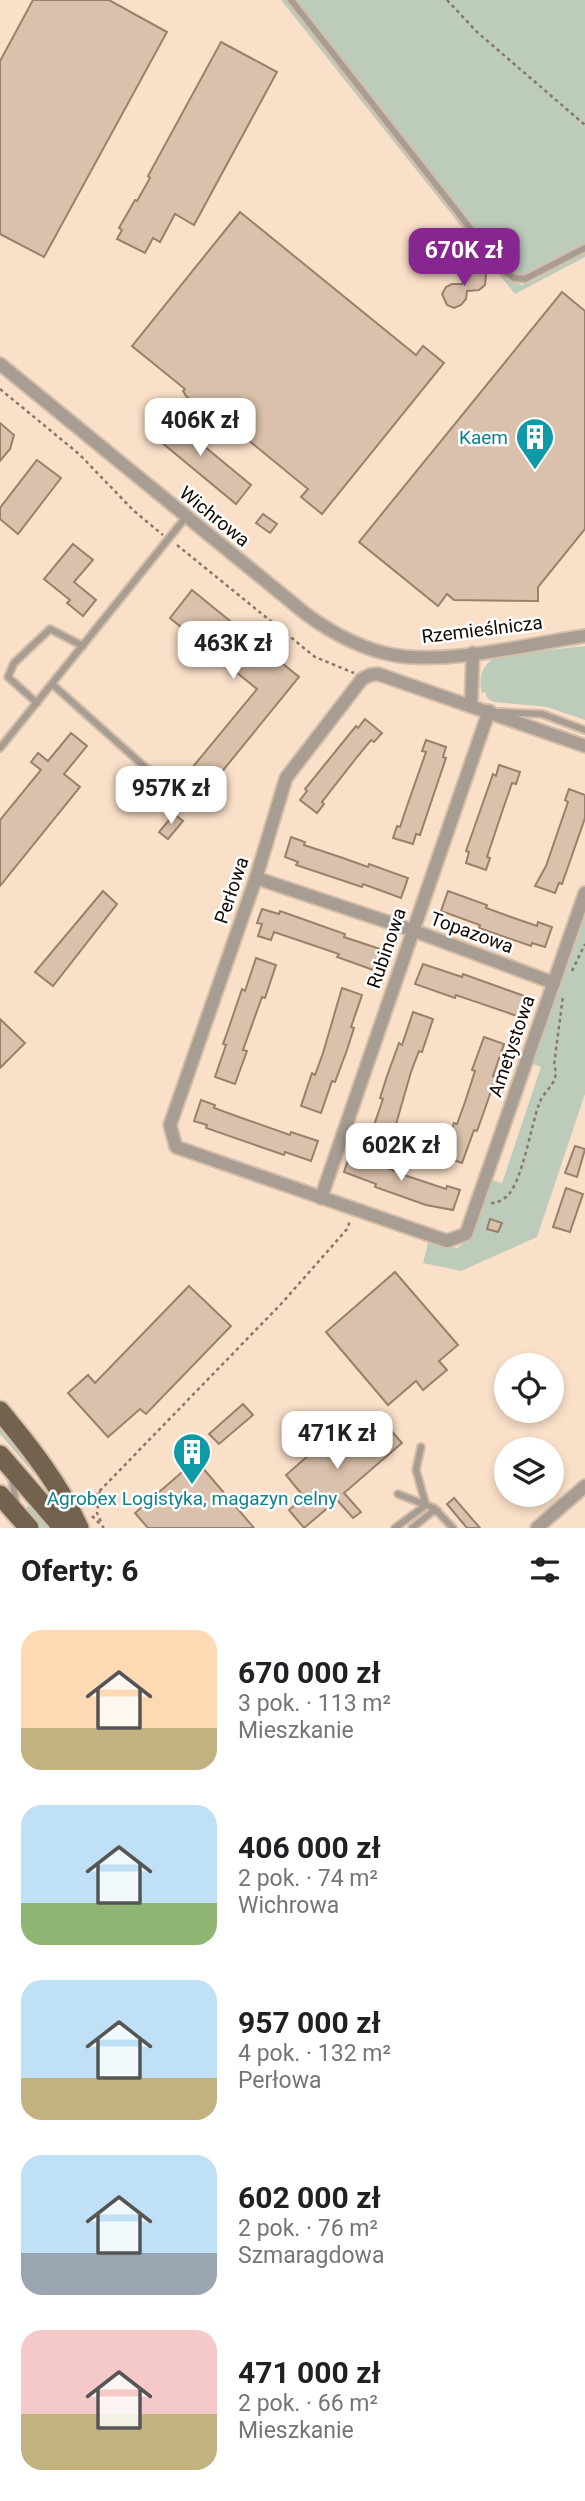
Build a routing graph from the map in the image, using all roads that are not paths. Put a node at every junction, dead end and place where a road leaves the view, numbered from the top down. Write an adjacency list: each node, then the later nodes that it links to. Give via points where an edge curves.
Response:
1 (290, 0): 2 (lane, via 503,270 525,279)
2 (585, 248)
3 (0, 364): 4 (street, Wichrowa)
4 (186, 517): 6 (street, Wichrowa); 7 (lane)
5 (585, 636): 8 (street, Rzemieślnicza)
6 (344, 639): 8 (street, Rzemieślnicza, via 393,655)
7 (83, 646): 9 (lane); 10 (lane, via 50,629 14,663 8,677)
8 (473, 653): 11 (street)
9 (52, 684): 10 (lane); 16 (lane)
10 (37, 703): 15 (lane)
11 (471, 705): 12 (street); 17 (street, Perłowa, via 378,674 362,679 286,778)
12 (489, 711): 13 (lane, via 542,714); 14 (street); 19 (street, Rubinowa)
13 (585, 730)
14 (585, 746)
15 (0, 748)
16 (164, 784)
17 (256, 878): 19 (street, Topazowa); 21 (street, Perłowa, via 170,1125 176,1147)
18 (585, 892): 20 (street, Ametystowa)
19 (412, 930): 20 (street, Topazowa); 21 (street, Rubinowa)
20 (559, 986): 21 (street, Ametystowa, via 466,1234 447,1241)
21 (321, 1198)
22 (0, 1411): 34 (main road, via 53,1481)
23 (421, 1447): 30 (lane, via 416,1470)
24 (4, 1460): 27 (lane); 29 (main road)
25 (585, 1486): 38 (street)
26 (0, 1488): 27 (lane)
27 (7, 1494): 29 (lane); 32 (main road)
28 (398, 1494): 30 (lane)
29 (40, 1502): 33 (main road)
30 (426, 1505): 31 (lane); 35 (lane)
31 (438, 1511): 36 (lane); 37 (lane)
32 (24, 1523)
33 (63, 1528)
34 (79, 1528)
35 (395, 1528)
36 (412, 1528)
37 (453, 1528)
38 (537, 1528)

